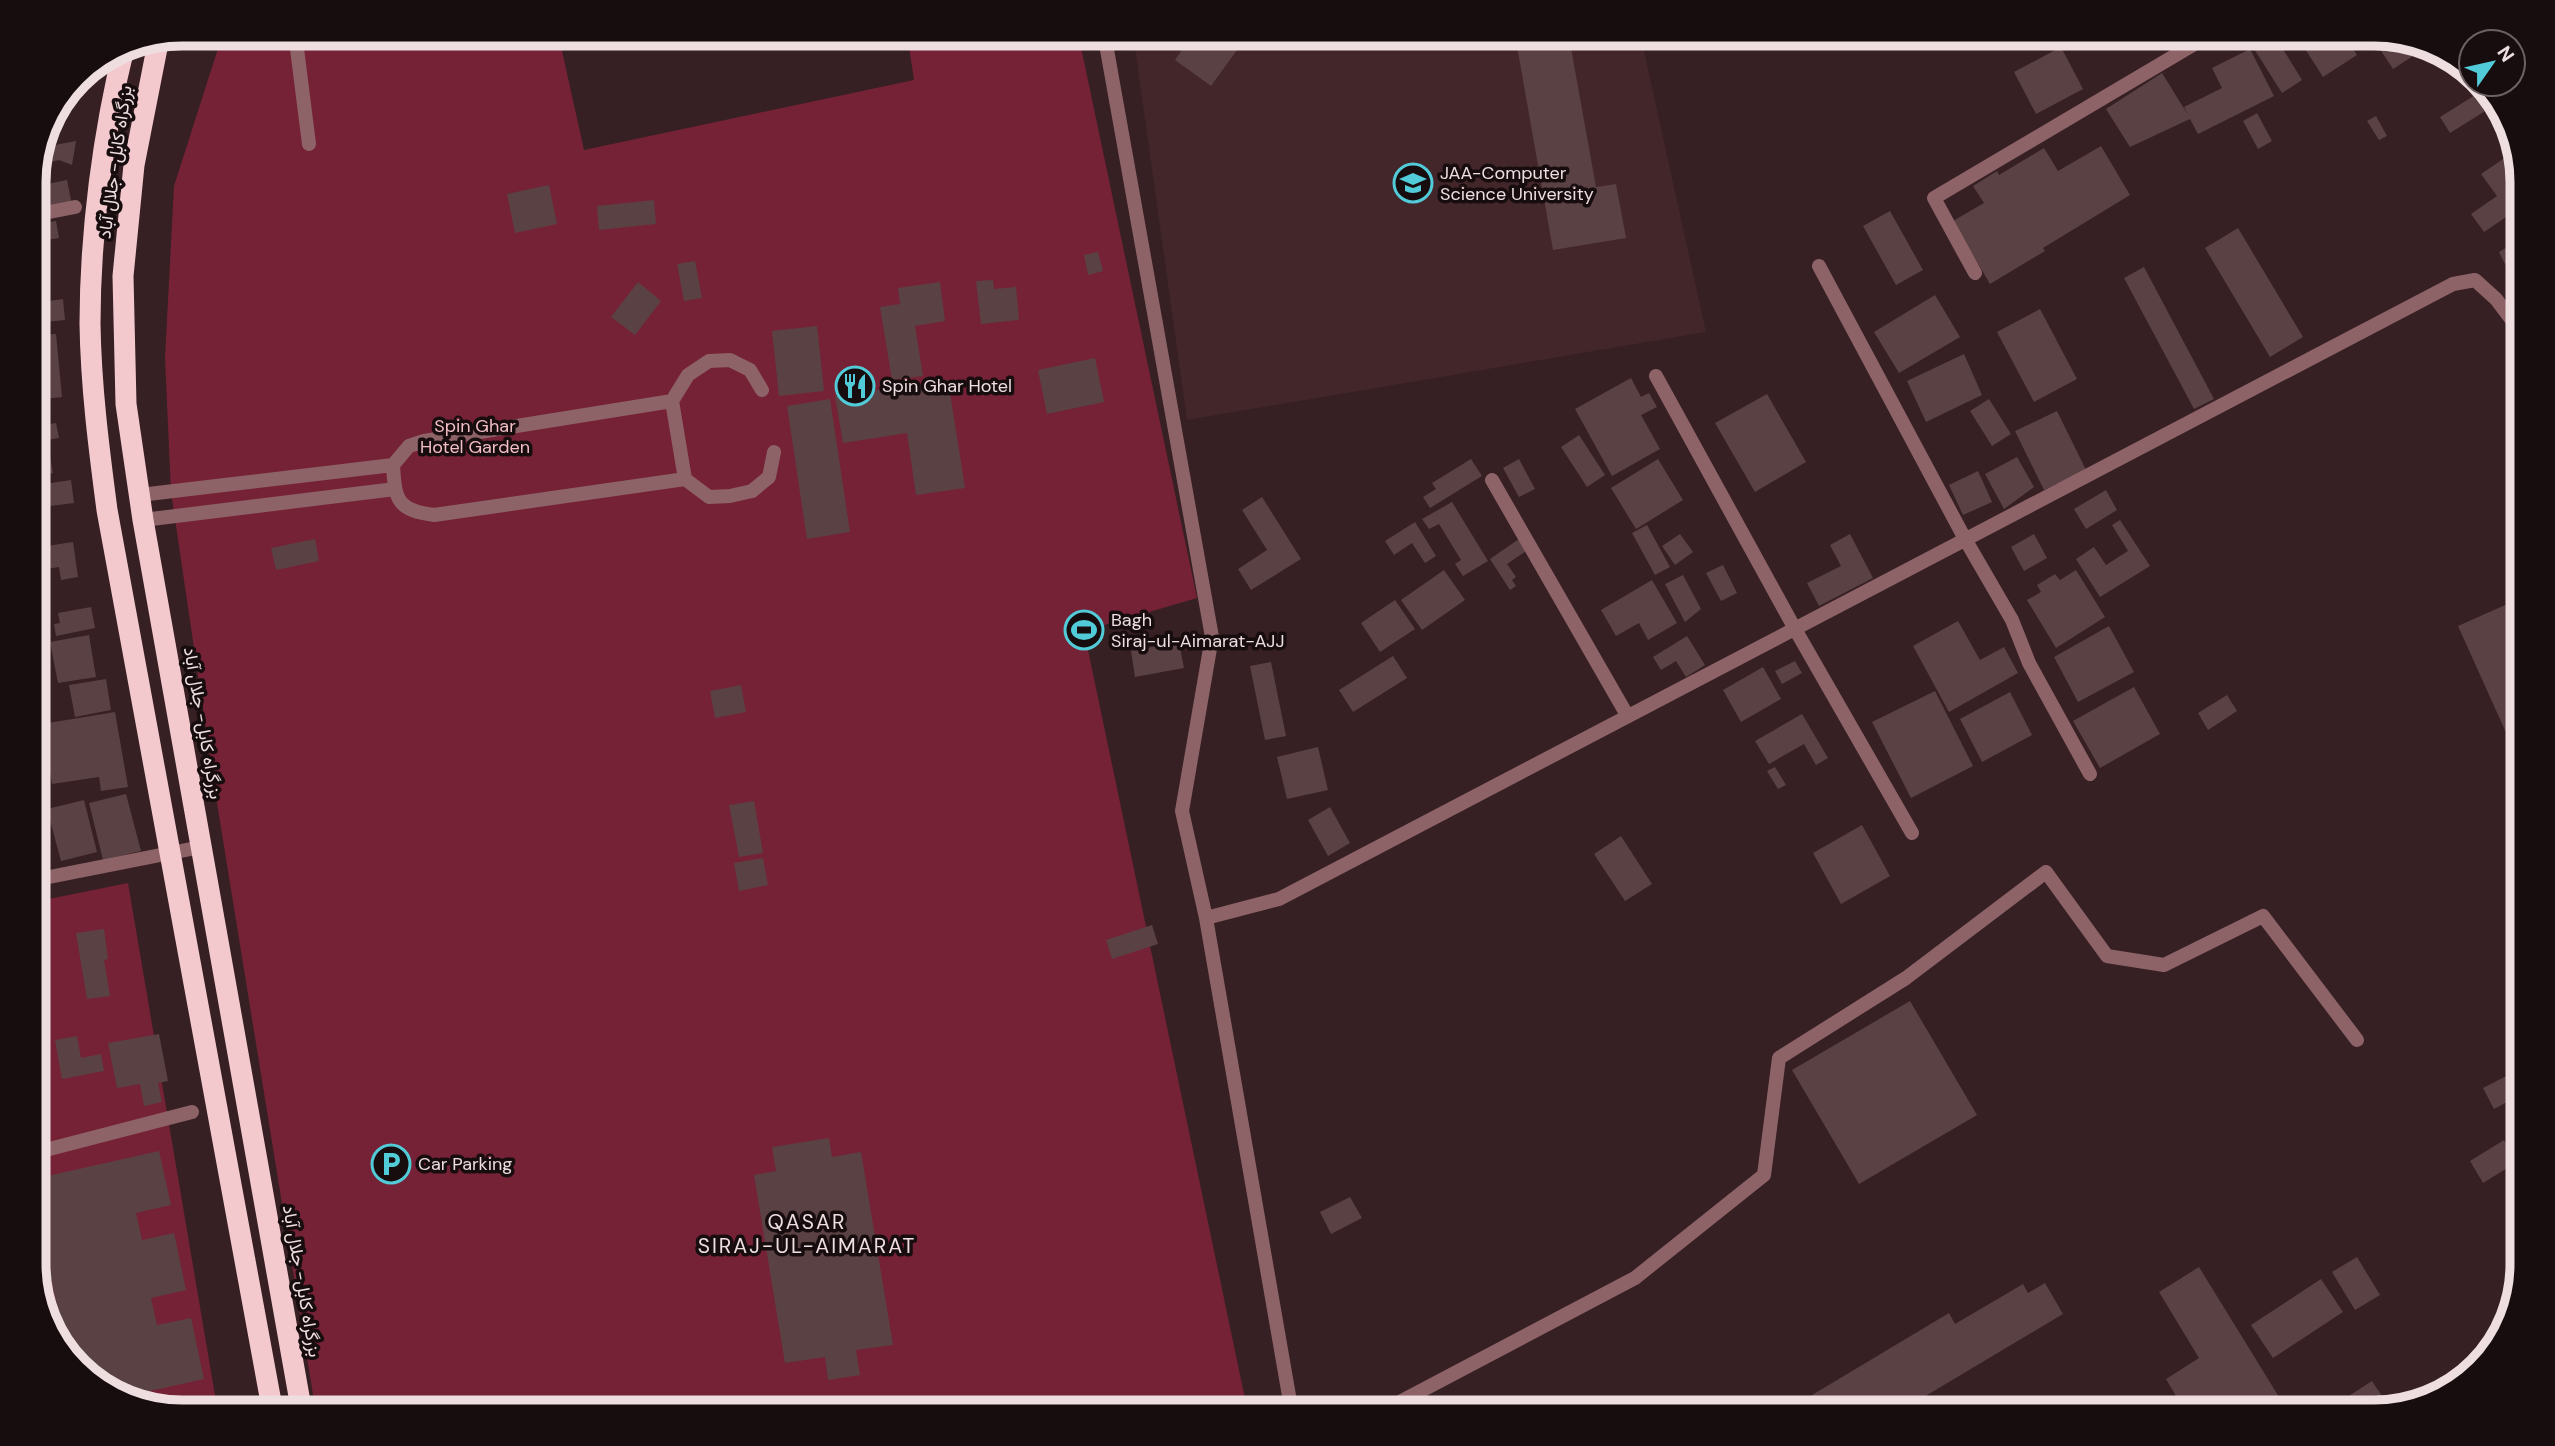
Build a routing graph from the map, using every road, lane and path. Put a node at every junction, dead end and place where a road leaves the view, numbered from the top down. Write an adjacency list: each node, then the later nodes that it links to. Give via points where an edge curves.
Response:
1 (297, 46): 6 (street)
2 (1106, 46): 30 (street, via 1212,637 1182,811)
3 (2191, 46): 10 (street, via 1934,198)
4 (157, 48): 20 (highway, بزرگراه کابل- جلال آباد, via 134,165 123,276 126,404)
5 (122, 59): 28 (highway, بزرگراه کابل- جلال آباد, via 93,241 90,324 95,411 107,510)
6 (309, 144)
7 (75, 207): 8 (street)
8 (46, 213)
9 (1819, 266): 22 (street)
10 (1975, 273)
11 (2509, 316): 22 (street, via 2475,280 2453,284)
12 (1656, 376): 23 (street)
13 (762, 390): 14 (street, via 750,370 730,360 709,361 688,375)
14 (672, 401): 16 (street, via 424,441 409,446); 17 (street)
15 (774, 452): 17 (street, via 769,477 752,491 709,497)
16 (393, 465): 19 (street); 20 (street)
17 (685, 479): 19 (street, via 434,515 412,512)
18 (1492, 480): 24 (street)
19 (395, 489): 21 (street)
20 (140, 495): 21 (highway, بزرگراه کابل- جلال آباد)
21 (143, 520): 27 (highway, بزرگراه کابل- جلال آباد)
22 (1965, 539): 23 (street); 25 (street)
23 (1795, 629): 24 (street); 26 (street)
24 (1627, 715): 30 (street, via 1279,899)
25 (2090, 774)
26 (1912, 833)
27 (201, 847): 28 (street); 35 (highway, بزرگراه کابل- جلال آباد)
28 (170, 854): 29 (street); 34 (highway, بزرگراه کابل- جلال آباد)
29 (46, 878)
30 (1206, 918): 36 (street)
31 (2357, 1040): 37 (street, via 2263,916 2164,965 2107,956 2046,872 1906,978 1779,1058 1764,1175 1635,1278)
32 (192, 1112): 33 (street)
33 (46, 1150)
34 (271, 1400)
35 (300, 1400)
36 (1290, 1400)
37 (1404, 1400)

